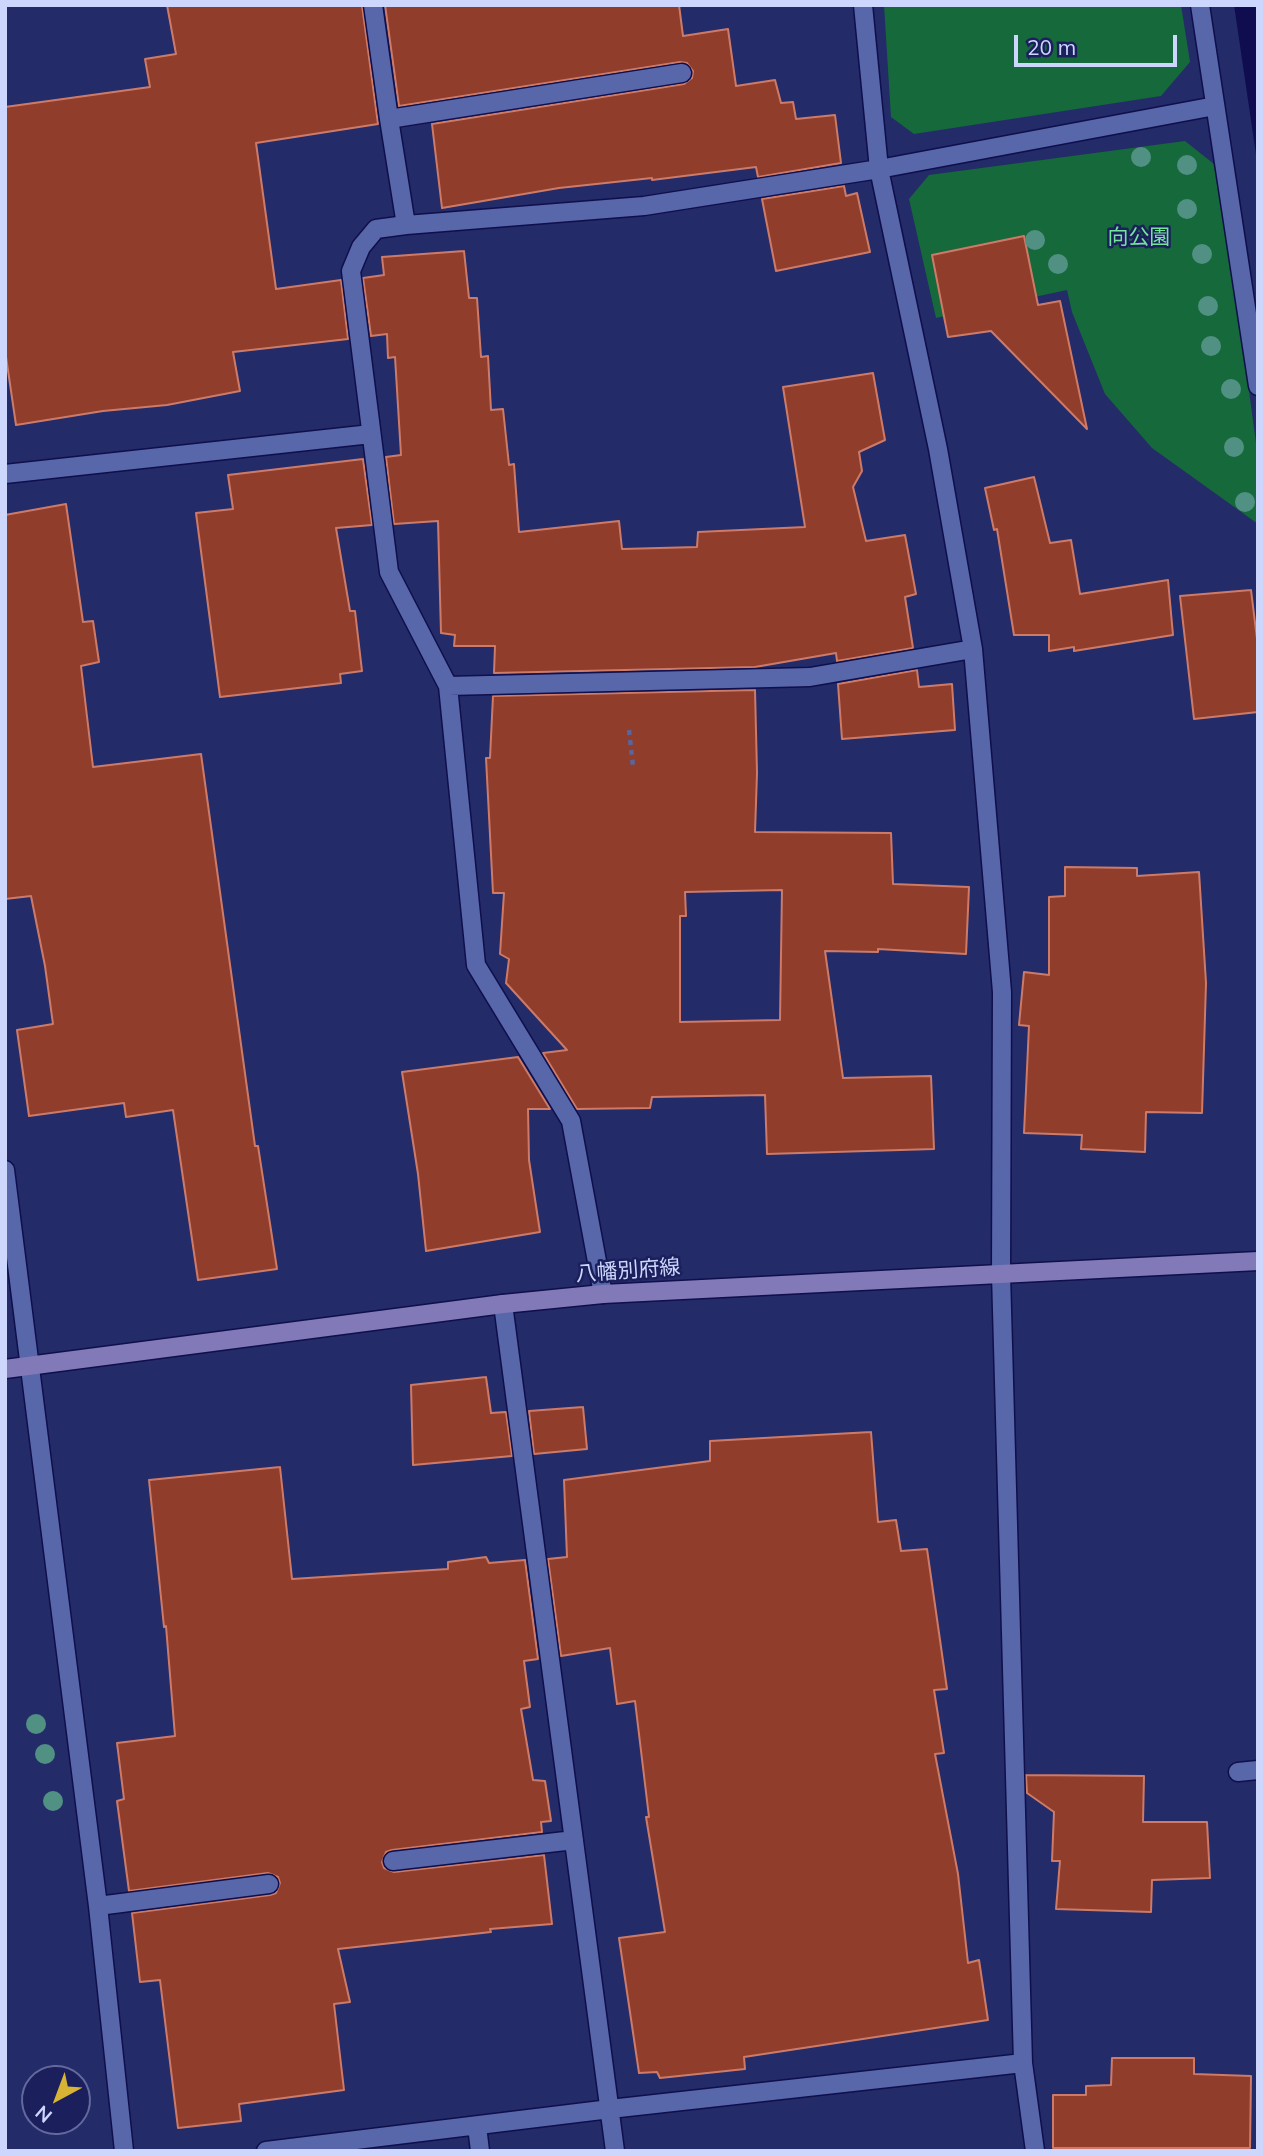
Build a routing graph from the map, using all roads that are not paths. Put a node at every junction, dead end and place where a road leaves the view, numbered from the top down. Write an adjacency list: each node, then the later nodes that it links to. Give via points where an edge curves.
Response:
1 (373, 5): 6 (street)
2 (863, 5): 7 (street)
3 (1200, 5): 5 (street)
4 (682, 74): 6 (street)
5 (1215, 106): 7 (street); 9 (street)
6 (389, 119): 8 (street)
7 (879, 169): 8 (street, via 644,206); 12 (street, via 938,449)
8 (406, 225): 10 (street, via 376,229 360,247 351,271)
9 (1258, 386)
10 (371, 434): 11 (street); 13 (street, via 389,572)
11 (5, 474)
12 (973, 649): 13 (street, via 810,677); 16 (street, via 1002,992)
13 (448, 686): 17 (street, via 476,965 571,1121)
14 (5, 1170): 19 (street)
15 (1258, 1261): 16 (main road, 八幡別府線)
16 (1001, 1274): 17 (main road, 八幡別府線); 27 (street)
17 (603, 1294): 18 (main road, 八幡別府線)
18 (503, 1304): 19 (main road, 八幡別府線); 23 (street)
19 (31, 1367): 20 (main road, 八幡別府線); 26 (street)
20 (5, 1369)
21 (1258, 1770): 22 (street)
22 (1238, 1772)
23 (574, 1840): 24 (street); 28 (street)
24 (393, 1861)
25 (268, 1884): 26 (street)
26 (98, 1906): 30 (street)
27 (1023, 2063): 28 (street); 34 (street)
28 (610, 2109): 29 (street); 33 (street)
29 (477, 2126): 31 (street); 32 (street)
30 (124, 2151)
31 (265, 2151)
32 (480, 2151)
33 (615, 2151)
34 (1035, 2151)

